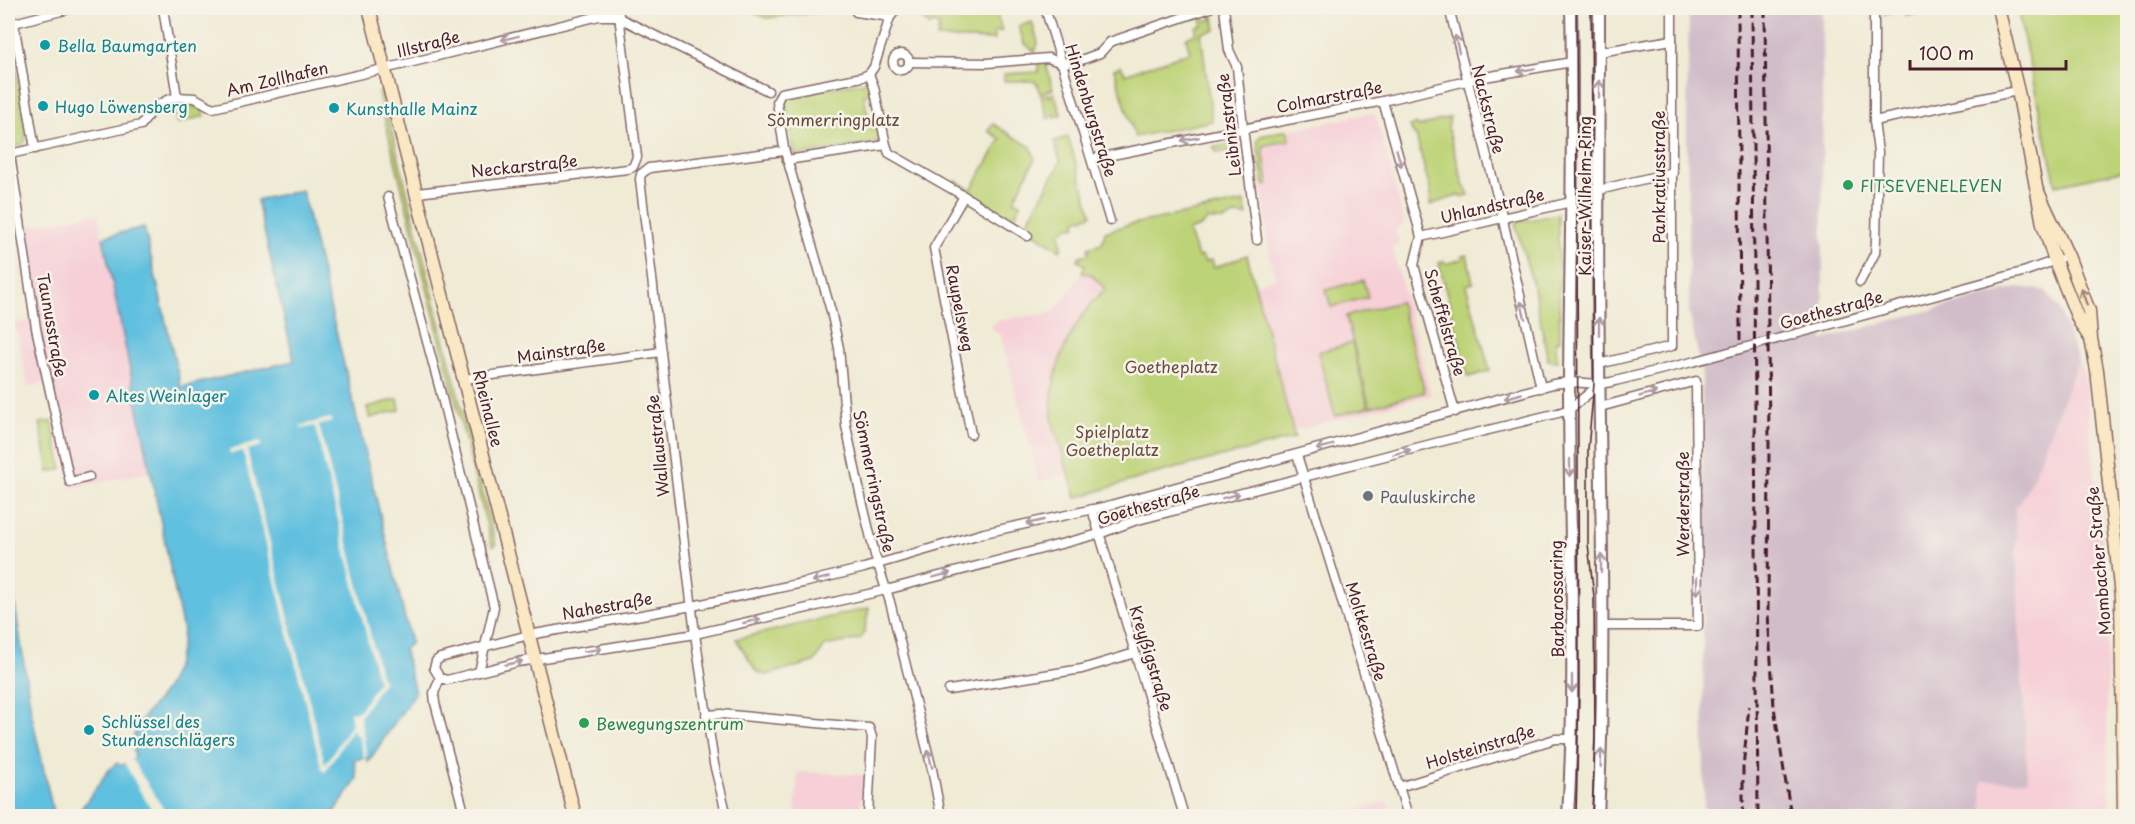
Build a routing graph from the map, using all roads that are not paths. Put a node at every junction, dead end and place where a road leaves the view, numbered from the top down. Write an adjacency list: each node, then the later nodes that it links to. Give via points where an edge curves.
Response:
1 (73, 8): 33 (street, via 14,23)
2 (163, 8): 28 (street)
3 (369, 8): 23 (main road, Rheinallee)
4 (599, 8): 16 (street)
5 (855, 8): 17 (street, via 856,12)
6 (898, 8): 17 (street)
7 (1046, 8): 22 (street, Hindenburgstraße)
8 (1210, 8): 22 (street, via 1110,42 1100,53 1076,63)
9 (1224, 8): 31 (street, Leibnizstraße, via 1229,50 1237,67)
10 (1449, 8): 25 (street, Nackstraße, one-way to 10)
11 (1571, 8): 21 (street, Kaiser-Wilhelm-Ring)
12 (1599, 8): 19 (street, Kaiser-Wilhelm-Ring)
13 (1672, 8): 18 (street, Pankratiusstraße)
14 (1874, 8): 30 (street)
15 (1998, 8): 27 (main road, Mombacher Straße)
16 (618, 12): 23 (street, Illstraße, one-way to 23); 26 (street); 38 (street, Neckarstraße, via 636,156 633,167)
17 (890, 17): 24 (street)
18 (1672, 40): 19 (street); 36 (street, Pankratiusstraße)
19 (1599, 52): 37 (street, Kaiser-Wilhelm-Ring, one-way to 19)
20 (909, 62): 22 (street, via 987,63 1051,58)
21 (1572, 62): 25 (street, Colmarstraße, one-way to 25); 42 (street, Kaiser-Wilhelm-Ring)
22 (1062, 63): 35 (street, Hindenburgstraße)
23 (386, 68): 28 (street, Am Zollhafen, via 213,108 195,98); 38 (main road, Rheinallee)
24 (869, 74): 32 (street); 34 (street, via 781,93 777,102)
25 (1466, 81): 29 (street, Colmarstraße); 43 (street, Nackstraße)
26 (768, 91)
27 (2017, 91): 30 (street); 39 (main road, Mombacher Straße)
28 (177, 97): 33 (street, via 155,107 141,125)
29 (1383, 101): 31 (street, Colmarstraße); 46 (street, Scheffelstraße, one-way to 46)
30 (1874, 121): 50 (street, via 1878,152 1875,253)
31 (1243, 128): 35 (street, Colmarstraße, one-way to 35); 47 (street, Leibnizstraße)
32 (886, 145): 34 (street); 40 (street, via 889,153)
33 (35, 149): 63 (street, Taunusstraße, via 10,154 36,328 70,482)
34 (786, 156): 52 (street, Wallaustraße, via 650,168 641,174); 67 (street, Sömmerringstraße, via 831,311 839,348 846,426)
35 (1092, 159): 44 (street, Hindenburgstraße)
36 (1673, 172): 37 (street); 53 (street, Pankratiusstraße, via 1672,346)
37 (1599, 190): 53 (street, Kaiser-Wilhelm-Ring, one-way to 37)
38 (417, 192): 54 (main road, Rheinallee)
39 (2038, 192): 48 (main road, Mombacher Straße); 49 (main road, Mombacher Straße)
40 (964, 196): 45 (street); 61 (street, Raupelsweg, via 933,248)
41 (388, 197): 73 (street, via 495,607)
42 (1570, 202): 43 (street, Uhlandstraße); 55 (street, Kaiser-Wilhelm-Ring)
43 (1502, 217): 46 (street, Uhlandstraße); 57 (street, Nackstraße, one-way to 43)
44 (1110, 221)
45 (1028, 236)
46 (1420, 237): 60 (street, Scheffelstraße, via 1414,265)
47 (1257, 240)
48 (2068, 256): 49 (street, Goethestraße); 51 (main road, Mombacher Straße, one-way to 48, via 2089,311)
49 (2055, 261): 51 (main road, Mombacher Straße, via 2079,321); 56 (street, Goethestraße, via 1864,316)
50 (1860, 282)
51 (2091, 339): 91 (main road, Mombacher Straße, via 2121,597)
52 (661, 352): 54 (street, Mainstraße); 69 (street, Wallaustraße)
53 (1599, 364): 56 (street, Kaiser-Wilhelm-Ring)
54 (464, 379): 72 (main road, Rheinallee)
55 (1569, 382): 56 (street, Goethestraße); 57 (street, Goethestraße); 59 (street, Barbarossaring)
56 (1600, 384): 58 (street); 59 (street, Goethestraße)
57 (1541, 388): 60 (street, Goethestraße, one-way to 60)
58 (1600, 407): 70 (street, one-way to 58); 70 (street, Werderstraße, one-way to 70, via 1696,381 1698,626)
59 (1570, 409): 64 (street, Goethestraße, one-way to 59); 80 (street, Barbarossaring, one-way to 80)
60 (1455, 412): 62 (street, Goethestraße, one-way to 62)
61 (971, 434)
62 (1297, 455): 64 (street, Moltkestraße); 65 (street, Goethestraße)
63 (89, 477)
64 (1304, 477): 66 (street, Goethestraße, one-way to 64, via 1134,521); 81 (street, Moltkestraße)
65 (1092, 509): 66 (street, Kreyßigstraße); 67 (street, Goethestraße, one-way to 67, via 984,533)
66 (1099, 534): 68 (street, Goethestraße, one-way to 66); 74 (street, Kreyßigstraße)
67 (878, 564): 68 (street, Sömmerringstraße); 69 (street, Goethestraße, one-way to 69)
68 (886, 590): 71 (street, Goethestraße, one-way to 68); 86 (street, Sömmerringstraße, one-way to 68)
69 (692, 606): 71 (street, Wallaustraße); 72 (street, Nahestraße)
70 (1602, 626): 90 (street, one-way to 70)
71 (695, 634): 75 (street, one-way to 71); 79 (street, Wallaustraße)
72 (529, 635): 73 (street, Nahestraße); 75 (main road, Rheinallee)
73 (485, 647): 76 (street); 77 (street, Nahestraße, via 440,658 434,668)
74 (1135, 653): 78 (street, via 1082,669); 87 (street, Kreyßigstraße)
75 (535, 659): 76 (street, one-way to 75); 83 (main road, Rheinallee)
76 (479, 672): 77 (street, via 447,680)
77 (440, 678): 82 (street, via 435,703)
78 (949, 690)
79 (706, 715): 84 (street, Wallaustraße); 85 (street, via 869,728 872,737)
80 (1572, 739): 81 (street, Holsteinstraße, via 1555,739); 89 (street, Barbarossaring)
81 (1399, 787): 88 (street, Moltkestraße)
82 (465, 816)
83 (575, 816)
84 (727, 816)
85 (868, 816)
86 (941, 816)
87 (1184, 816)
88 (1408, 816)
89 (1568, 816)
90 (1598, 816)
91 (2124, 816)

